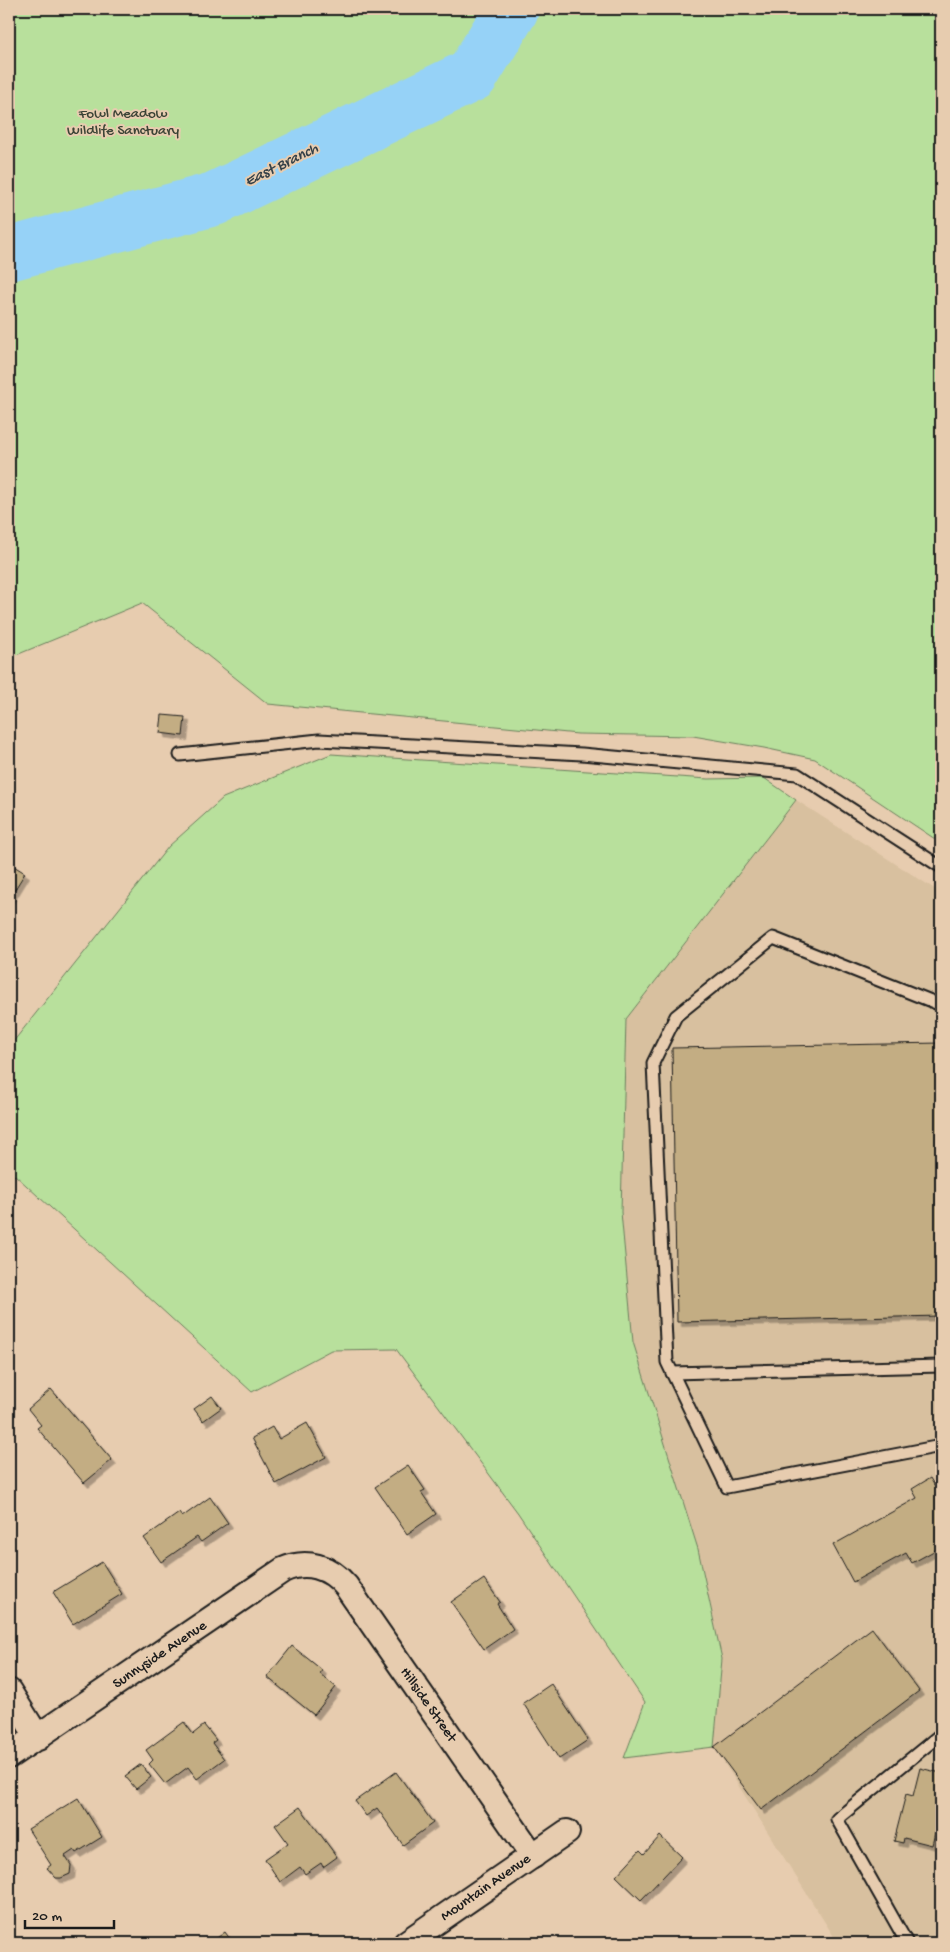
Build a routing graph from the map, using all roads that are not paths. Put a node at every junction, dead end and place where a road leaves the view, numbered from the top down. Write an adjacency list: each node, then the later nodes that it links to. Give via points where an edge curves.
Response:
1 (180, 755): 2 (lane, via 319,740 582,754 797,774)
2 (941, 867)
3 (941, 1005): 5 (lane, via 773,938 676,1016 654,1063 667,1362)
4 (941, 1366): 5 (lane)
5 (672, 1373): 6 (lane, via 727,1487)
6 (941, 1446)
7 (314, 1566): 10 (street, Sunnyside Avenue, via 298,1565 283,1570); 13 (street, Hillside Street, via 328,1570 346,1586)
8 (9, 1691): 10 (street)
9 (941, 1734): 15 (lane, via 837,1819)
10 (38, 1738): 11 (street, Sunnyside Avenue)
11 (9, 1756)
12 (567, 1832): 13 (street, Mountain Avenue)
13 (533, 1856): 14 (street, Mountain Avenue)
14 (406, 1943)
15 (908, 1943)

